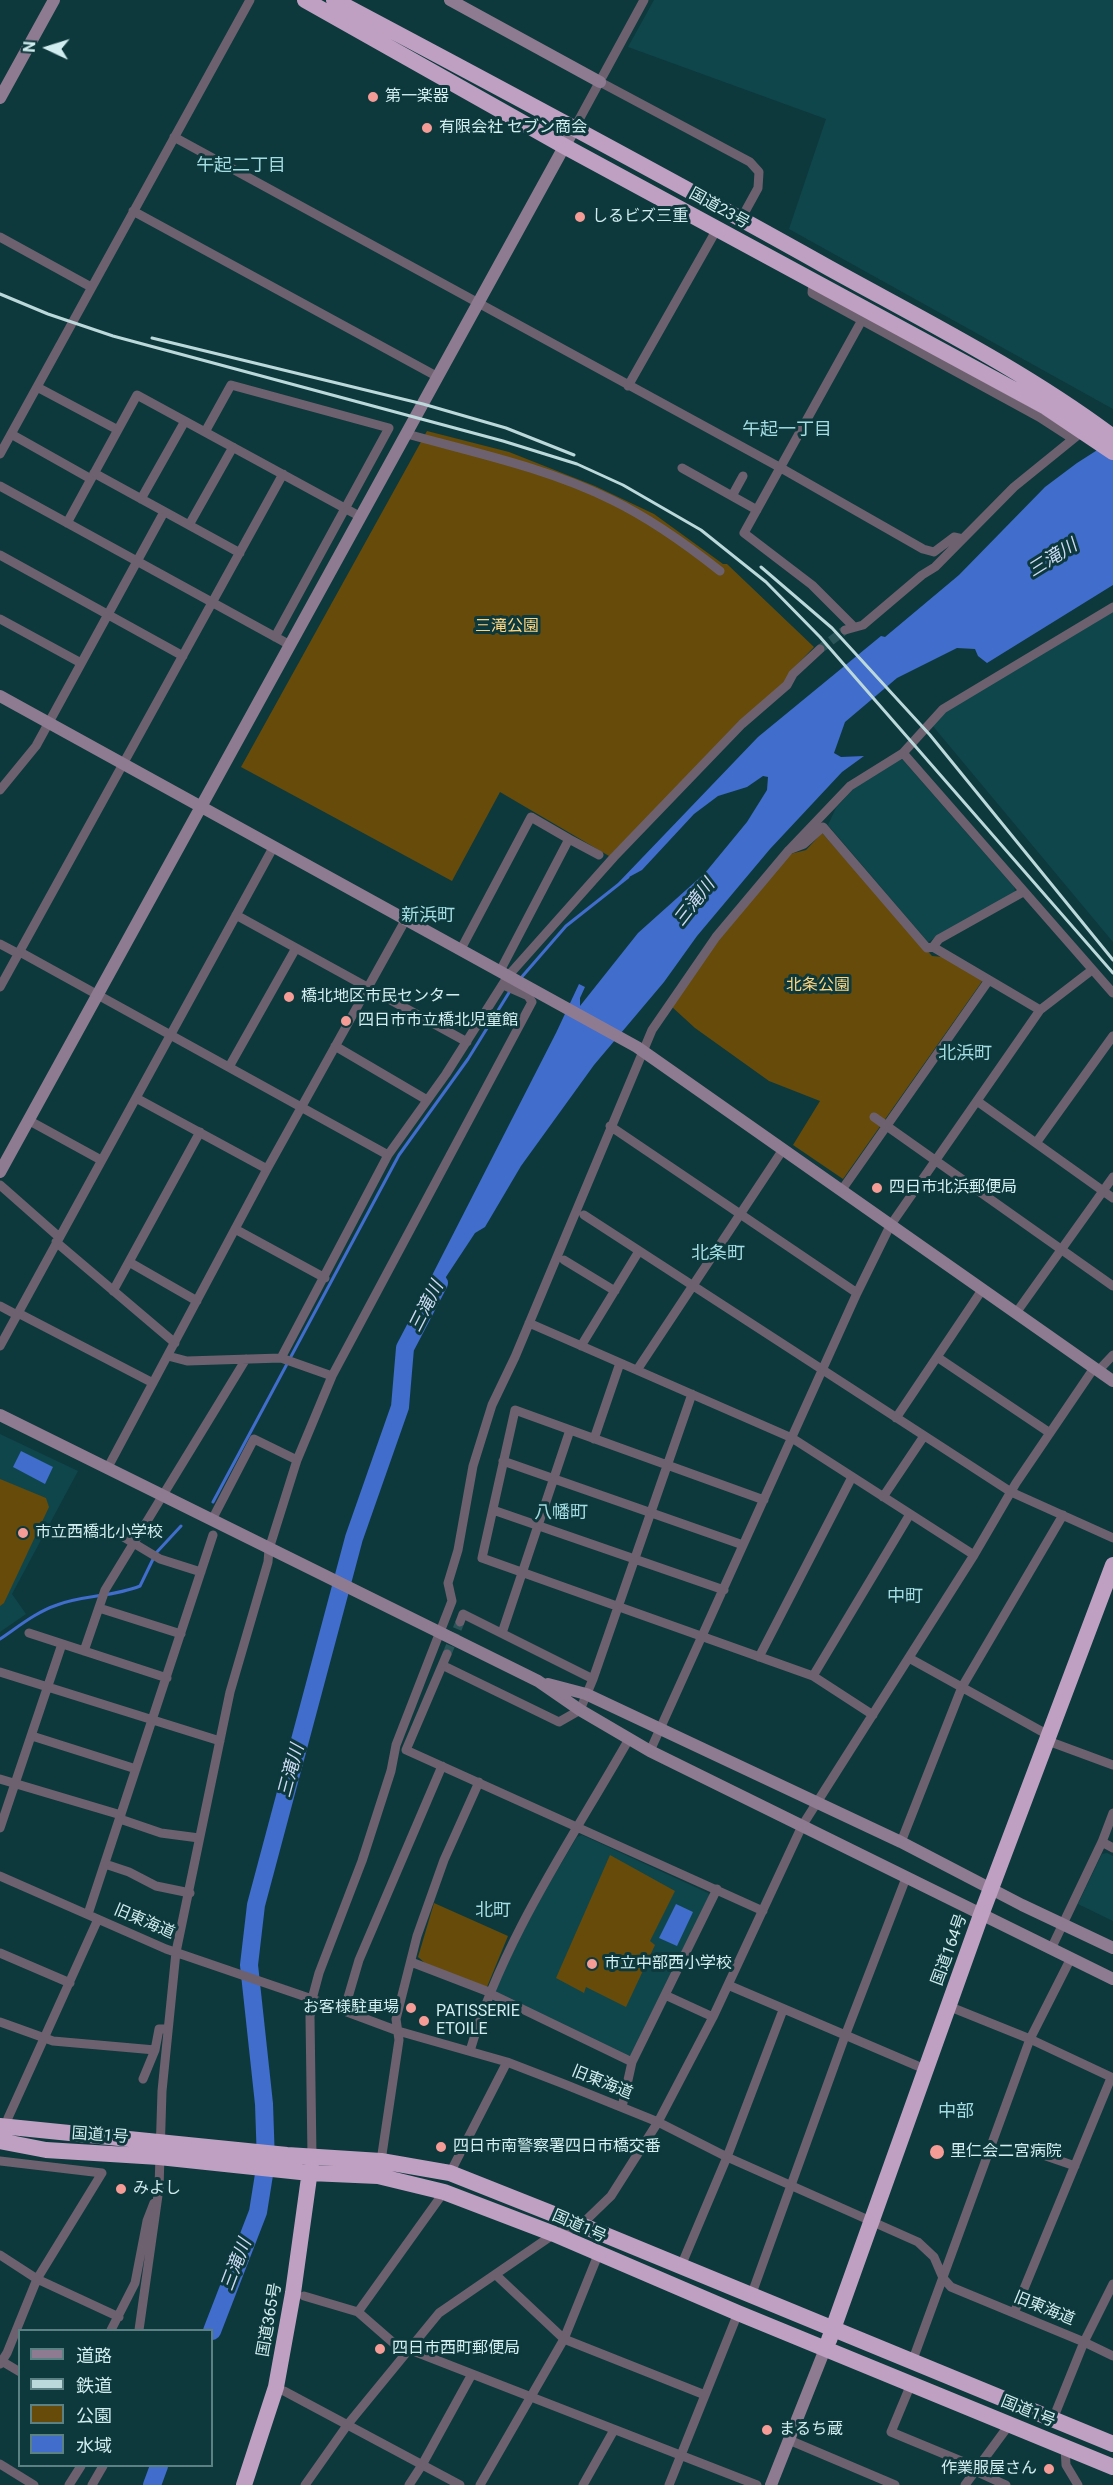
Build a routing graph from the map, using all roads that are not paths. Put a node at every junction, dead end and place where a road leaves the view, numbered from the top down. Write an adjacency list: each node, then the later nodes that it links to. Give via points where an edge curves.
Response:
1 (54, 0): 8 (street)
2 (250, 0): 10 (street)
3 (305, 0): 11 (highway, 国道23号)
4 (334, 0): 9 (highway, 国道23号)
5 (450, 0): 7 (street)
6 (644, 0): 7 (street)
7 (600, 82): 9 (street); 13 (street, via 750,162 759,172 758,188)
8 (0, 99)
9 (575, 128): 11 (street); 13 (highway, 国道23号)
10 (174, 137): 12 (street); 18 (street)
11 (564, 146): 14 (highway, 国道23号); 18 (street)
12 (133, 211): 17 (street); 20 (street)
13 (741, 219): 28 (highway, 国道23号, via 1049,393)
14 (717, 229): 16 (highway, 国道23号); 21 (street)
15 (0, 237): 17 (street)
16 (813, 281): 19 (street, via 812,293); 28 (highway, 国道23号)
17 (91, 287): 22 (street)
18 (478, 304): 20 (street); 21 (street)
19 (862, 320): 28 (street, via 1030,412); 33 (street)
20 (438, 377): 27 (street)
21 (628, 386): 33 (street)
22 (37, 387): 24 (street); 26 (street)
23 (185, 421): 24 (street, via 137,395); 25 (street); 39 (street)
24 (117, 430): 35 (street)
25 (205, 432): 29 (street); 40 (street, via 231,385 389,428)
26 (11, 434): 31 (street); 35 (street)
27 (407, 434): 43 (street); 50 (street, via 522,465 597,493 668,532)
28 (1092, 434): 30 (highway, 国道23号); 46 (street, via 1014,487)
29 (233, 447): 34 (street); 45 (street)
30 (1113, 453)
31 (0, 454)
32 (682, 468): 38 (street)
33 (781, 468): 41 (street); 46 (street, via 930,552 939,550 954,537)
34 (283, 474): 40 (street); 47 (street)
35 (92, 476): 39 (street); 44 (street)
36 (743, 476): 38 (street)
37 (0, 486): 44 (street)
38 (732, 496): 41 (street)
39 (141, 499): 42 (street)
40 (345, 508): 43 (street); 55 (street)
41 (757, 510): 46 (street, via 744,533 812,585 849,628 863,625)
42 (164, 512): 45 (street); 49 (street)
43 (361, 517): 56 (street)
44 (67, 523): 49 (street)
45 (189, 525): 47 (street)
46 (963, 539)
47 (240, 553): 51 (street)
48 (0, 555): 53 (street)
49 (138, 561): 51 (street); 53 (street)
50 (720, 571)
51 (213, 603): 55 (street); 58 (street)
52 (1113, 607): 62 (street, via 943,709)
53 (108, 615): 58 (street); 59 (street)
54 (0, 619): 59 (street)
55 (275, 637): 56 (street)
56 (290, 645): 65 (street)
57 (820, 649): 79 (street, via 614,857)
58 (183, 656): 63 (street)
59 (81, 663): 61 (street)
60 (0, 696): 61 (street)
61 (48, 722): 63 (street); 64 (street, via 36,746)
62 (903, 753): 68 (street, via 850,786); 70 (street)
63 (124, 763): 65 (street); 77 (street)
64 (0, 790)
65 (201, 806): 67 (street); 84 (street)
66 (569, 839): 69 (street); 76 (street, via 531,817); 79 (street)
67 (274, 846): 71 (street); 72 (street)
68 (789, 850): 74 (street, via 804,844 823,827 927,948); 90 (street, via 716,937)
69 (599, 855)
70 (1023, 892): 74 (street, via 939,939); 78 (street)
71 (236, 915): 75 (street); 86 (street)
72 (406, 919): 76 (street); 82 (street)
73 (0, 944): 77 (street)
74 (933, 947): 80 (street)
75 (296, 948): 82 (street); 91 (street)
76 (460, 949): 79 (street)
77 (19, 953): 81 (street); 84 (street)
78 (1092, 970): 83 (street); 85 (street)
79 (505, 979): 88 (street); 90 (street); 146 (street, via 532,1002)
80 (989, 980): 85 (street); 99 (street)
81 (0, 987)
82 (369, 987): 88 (street); 89 (street)
83 (1113, 993)
84 (96, 994): 86 (street); 97 (street)
85 (1040, 1010): 94 (street)
86 (171, 1034): 91 (street); 92 (street)
87 (1113, 1036): 101 (street)
88 (467, 1042): 93 (street)
89 (335, 1046): 93 (street); 95 (street)
90 (639, 1049): 98 (street); 102 (street)
91 (229, 1067): 95 (street)
92 (136, 1098): 100 (street); 104 (street)
93 (427, 1100): 103 (street)
94 (977, 1101): 101 (street); 105 (street)
95 (301, 1107): 103 (street); 106 (street)
96 (874, 1118): 99 (street)
97 (28, 1120): 104 (street); 107 (street)
98 (610, 1126): 114 (street); 133 (street)
99 (886, 1126): 105 (street); 110 (street)
100 (200, 1132): 106 (street); 121 (street)
101 (1036, 1143): 111 (street)
102 (782, 1151): 110 (street); 114 (street)
103 (388, 1155): 122 (street)
104 (101, 1160): 117 (street)
105 (936, 1161): 115 (street); 118 (street)
106 (267, 1169): 116 (street)
107 (0, 1172)
108 (1113, 1178): 111 (street)
109 (0, 1185): 117 (street)
110 (841, 1191): 115 (street)
111 (1104, 1191): 112 (street); 118 (street)
112 (1113, 1198)
113 (584, 1215): 119 (street)
114 (740, 1215): 124 (street); 128 (street)
115 (890, 1226): 125 (street); 128 (street)
116 (235, 1229): 122 (street); 129 (street)
117 (58, 1240): 126 (street); 132 (street)
118 (1062, 1250): 123 (street); 131 (street)
119 (639, 1251): 124 (street); 127 (street)
120 (564, 1260): 127 (street)
121 (129, 1262): 126 (street); 129 (street)
122 (325, 1278): 140 (street)
123 (1113, 1286)
124 (693, 1287): 144 (street); 145 (street)
125 (982, 1290): 131 (street); 139 (street)
126 (113, 1291): 134 (street)
127 (615, 1291): 136 (street)
128 (857, 1293): 145 (street)
129 (197, 1301): 134 (street)
130 (0, 1306): 132 (street)
131 (1016, 1313): 143 (street)
132 (18, 1314): 135 (street); 148 (street)
133 (529, 1323): 136 (street); 188 (street, via 492,1405 473,1466 448,1583 452,1600)
134 (175, 1343): 138 (street)
135 (0, 1346)
136 (581, 1346): 142 (street)
137 (1113, 1355): 143 (street)
138 (168, 1356): 141 (street, via 187,1361); 148 (street)
139 (937, 1357): 151 (street); 153 (street)
140 (283, 1358): 141 (street); 146 (street)
141 (246, 1359): 164 (street)
142 (620, 1363): 144 (street); 155 (street)
143 (1096, 1369): 147 (street); 153 (street)
144 (637, 1370): 149 (street)
145 (822, 1370): 151 (street); 156 (street)
146 (332, 1376): 157 (street)
147 (1113, 1381)
148 (153, 1383): 160 (street)
149 (692, 1394): 156 (street); 159 (street)
150 (0, 1415): 160 (street)
151 (896, 1418): 154 (street)
152 (570, 1430): 155 (street); 158 (street, via 515,1410); 162 (street)
153 (1050, 1433): 163 (street)
154 (924, 1436): 163 (street); 165 (street)
155 (594, 1438): 159 (street)
156 (792, 1438): 161 (street); 166 (street)
157 (297, 1460): 169 (street, via 254,1439); 178 (street)
158 (503, 1461): 162 (street); 167 (street)
159 (668, 1466): 166 (street); 168 (street)
160 (107, 1469): 164 (street)
161 (852, 1478): 165 (street); 196 (street)
162 (554, 1479): 168 (street); 172 (street)
163 (1011, 1492): 171 (street); 179 (street)
164 (164, 1497): 176 (street); 178 (street)
165 (883, 1497): 170 (street)
166 (764, 1500): 177 (street)
167 (493, 1510): 172 (street); 183 (street, via 482,1558)
168 (652, 1513): 177 (street); 180 (street)
169 (215, 1514)
170 (910, 1514): 179 (street); 200 (street)
171 (1063, 1515): 175 (street); 205 (street)
172 (538, 1526): 180 (street); 183 (street)
173 (115, 1532): 176 (street)
174 (213, 1535): 182 (street)
175 (1113, 1538)
176 (135, 1544): 182 (street, via 156,1557); 185 (street, via 105,1590)
177 (743, 1545): 184 (street)
178 (271, 1550): 188 (street); 214 (street, via 230,1692)
179 (974, 1555): 197 (street)
180 (635, 1559): 184 (street); 186 (street)
181 (1113, 1565): 213 (highway, 国道164号)
182 (201, 1572): 190 (street)
183 (523, 1572): 186 (street); 191 (street)
184 (723, 1590): 192 (street)
185 (100, 1606): 190 (street); 194 (street)
186 (618, 1606): 192 (street); 202 (street)
187 (460, 1622): 191 (street, via 463,1614)
188 (434, 1630): 203 (street); 254 (street, via 362,1861)
189 (28, 1634): 193 (street)
190 (181, 1634): 201 (street)
191 (502, 1634): 202 (street)
192 (702, 1635): 196 (street); 210 (street)
193 (62, 1644): 194 (street); 204 (street)
194 (84, 1651): 201 (street)
195 (447, 1654): 198 (street)
196 (759, 1657): 200 (street)
197 (909, 1658): 205 (street); 208 (street)
198 (444, 1665): 207 (street, via 559,1722); 217 (street, via 406,1750)
199 (0, 1672): 204 (street)
200 (813, 1676): 208 (street)
201 (167, 1678): 209 (street)
202 (593, 1679): 206 (street)
203 (538, 1681): 206 (street); 207 (street)
204 (47, 1687): 209 (street); 211 (street)
205 (962, 1687): 213 (street); 229 (street)
206 (586, 1694): 207 (street); 210 (street)
207 (580, 1710): 212 (street)
208 (873, 1715): 222 (street)
209 (152, 1720): 214 (street); 218 (street)
210 (660, 1729): 215 (street); 222 (street)
211 (32, 1736): 218 (street); 221 (street)
212 (629, 1739): 215 (street); 226 (street)
213 (1049, 1739): 216 (street); 236 (highway, 国道164号)
214 (220, 1742): 228 (street)
215 (650, 1751): 225 (street)
216 (1113, 1765)
217 (442, 1766): 220 (street); 257 (street, via 359,1960)
218 (136, 1769): 224 (street)
219 (0, 1779): 221 (street)
220 (479, 1782): 226 (street); 248 (street, via 444,1860)
221 (15, 1783): 224 (street); 227 (street)
222 (818, 1803): 225 (street); 229 (street)
223 (1113, 1813): 230 (street)
224 (120, 1817): 228 (street, via 161,1833); 232 (street)
225 (802, 1826): 234 (street); 238 (street)
226 (578, 1827): 235 (street); 252 (street, via 514,1936)
227 (0, 1828)
228 (199, 1838): 237 (street)
229 (902, 1842): 236 (street)
230 (1102, 1842): 231 (street); 242 (street)
231 (1113, 1848)
232 (105, 1864): 237 (street, via 156,1886); 239 (street)
233 (0, 1876): 239 (street, 旧東海道)
234 (906, 1878): 240 (street); 262 (street)
235 (717, 1889): 238 (street); 253 (street)
236 (991, 1889): 240 (highway, 国道164号); 242 (street)
237 (190, 1893): 245 (street)
238 (763, 1911): 251 (street)
239 (88, 1914): 241 (street, 旧東海道)
240 (981, 1915): 244 (street); 255 (highway, 国道164号)
241 (98, 1919): 245 (street, 旧東海道); 250 (street)
242 (1063, 1925): 243 (street); 244 (street)
243 (1113, 1948)
244 (1051, 1949): 247 (street)
245 (176, 1952): 254 (street, 旧東海道); 260 (street)
246 (0, 1953): 250 (street)
247 (1071, 1958): 249 (street); 264 (street)
248 (411, 1962): 252 (street); 261 (street, via 396,2019)
249 (1113, 1979)
250 (70, 1983): 263 (street)
251 (728, 1985): 256 (street); 258 (street)
252 (489, 1992): 266 (street); 268 (street)
253 (665, 1995): 258 (street); 268 (street)
254 (308, 1997): 257 (street, 旧東海道); 280 (street)
255 (948, 2006): 264 (street); 269 (highway, 国道164号)
256 (783, 2010): 262 (street); 277 (street)
257 (344, 2011): 261 (street, 旧東海道)
258 (713, 2017): 273 (street)
259 (0, 2022): 263 (street)
260 (167, 2029): 265 (street, via 159,2029); 275 (street)
261 (398, 2031): 266 (street, 旧東海道); 279 (street)
262 (845, 2036): 269 (street); 283 (street)
263 (45, 2039): 265 (street); 274 (street)
264 (1030, 2039): 270 (street); 294 (street)
265 (155, 2050): 271 (street)
266 (470, 2051): 267 (street, 旧東海道)
267 (507, 2062): 272 (street, 旧東海道); 282 (street)
268 (632, 2062): 272 (street)
269 (927, 2070): 286 (highway, 国道164号)
270 (1112, 2078): 281 (street)
271 (143, 2079)
272 (622, 2107): 273 (street, 旧東海道)
273 (657, 2122): 277 (street, 旧東海道); 287 (street, via 611,2196)
274 (2, 2131): 275 (highway, 国道1号)
275 (159, 2149): 280 (highway, 国道1号); 284 (street)
276 (1046, 2156): 281 (street)
277 (727, 2157): 283 (street, 旧東海道); 291 (street)
278 (0, 2161): 293 (street, via 102,2174)
279 (381, 2161): 280 (highway, 国道1号); 282 (highway, 国道1号)
280 (311, 2165): 285 (highway, 国道1号); 335 (highway, 国道365号, via 276,2387)
281 (1075, 2166): 300 (street)
282 (450, 2173): 287 (highway, 国道1号)
283 (791, 2186): 286 (street, 旧東海道); 297 (street)
284 (159, 2188): 301 (street, via 147,2221 139,2270); 303 (street)
285 (444, 2192): 288 (highway, 国道1号); 298 (street)
286 (871, 2221): 294 (street, 旧東海道, via 918,2242 933,2257); 304 (highway, 国道164号)
287 (581, 2224): 288 (street); 291 (highway, 国道1号)
288 (554, 2234): 290 (highway, 国道1号); 292 (street)
289 (0, 2255): 293 (street)
290 (598, 2255): 299 (highway, 国道1号); 305 (street)
291 (681, 2266): 297 (highway, 国道1号)
292 (496, 2275): 305 (street); 308 (street, via 439,2313)
293 (37, 2278): 301 (street); 310 (street)
294 (943, 2278): 300 (street, 旧東海道, via 951,2287); 311 (street)
295 (1113, 2284): 306 (street)
296 (304, 2296): 298 (street)
297 (751, 2296): 304 (highway, 国道1号)
298 (358, 2312): 308 (street)
299 (738, 2313): 307 (highway, 国道1号); 316 (street)
300 (1014, 2313): 306 (street, 旧東海道)
301 (119, 2316): 302 (street)
302 (112, 2329)
303 (139, 2329)
304 (833, 2330): 307 (highway, 国道164号); 311 (highway, 国道1号)
305 (564, 2338): 316 (street); 317 (street)
306 (1084, 2342): 309 (street); 318 (street, 旧東海道)
307 (825, 2349): 314 (highway, 国道1号); 322 (street)
308 (407, 2351): 313 (street); 319 (street)
309 (1113, 2356)
310 (1, 2362): 312 (street)
311 (912, 2362): 318 (highway, 国道1号)
312 (18, 2371)
313 (472, 2374): 317 (street); 327 (street)
314 (911, 2384): 320 (highway, 国道1号); 331 (street, via 891,2432)
315 (284, 2391): 319 (street)
316 (705, 2395): 325 (street)
317 (531, 2397): 321 (street); 339 (street)
318 (1053, 2419): 323 (highway, 国道1号)
319 (348, 2424): 327 (street); 336 (street)
320 (1009, 2425): 324 (highway, 国道1号); 331 (street)
321 (614, 2430): 325 (street); 340 (street)
322 (789, 2440): 343 (street); 344 (street)
323 (1113, 2444)
324 (1065, 2447): 328 (highway, 国道1号); 347 (street, via 1066,2465)
325 (681, 2456): 341 (street); 342 (street)
326 (0, 2464): 332 (street)
327 (422, 2465): 337 (street); 338 (street)
328 (1113, 2466)
329 (80, 2467): 333 (street)
330 (102, 2467): 334 (street)
331 (976, 2470): 345 (street); 346 (street)
332 (34, 2485)
333 (69, 2485)
334 (92, 2485)
335 (244, 2485)
336 (305, 2485)
337 (409, 2485)
338 (460, 2485)
339 (480, 2485)
340 (583, 2485)
341 (669, 2485)
342 (757, 2485)
343 (771, 2485)
344 (895, 2485)
345 (965, 2485)
346 (1006, 2485)
347 (1078, 2485)

